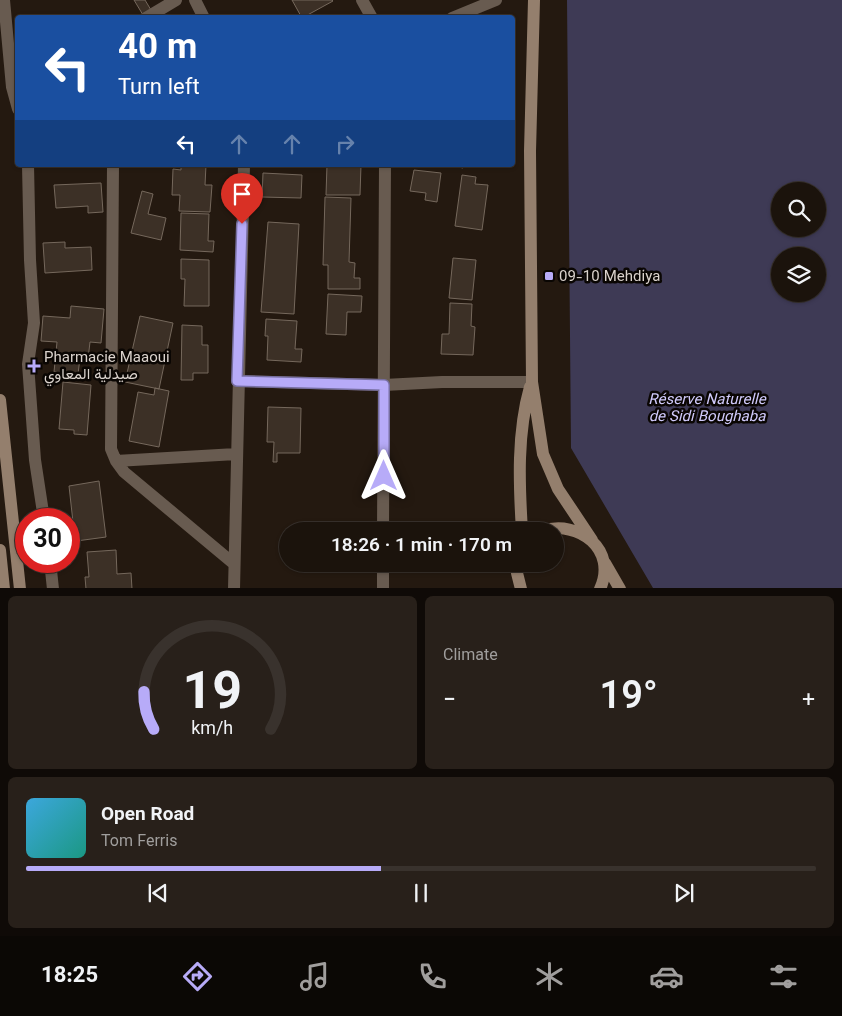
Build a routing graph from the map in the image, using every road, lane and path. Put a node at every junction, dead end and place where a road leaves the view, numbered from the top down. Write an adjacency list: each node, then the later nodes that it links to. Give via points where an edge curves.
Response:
1 (4, 0): 11 (street)
2 (176, 0): 7 (street)
3 (195, 0): 8 (street)
4 (362, 0): 9 (street)
5 (496, 0): 10 (street)
6 (534, 0): 17 (street, via 530,151)
7 (151, 15)
8 (202, 15)
9 (370, 15)
10 (459, 15)
11 (15, 98)
12 (28, 167): 22 (street, via 34,323 28,364 35,460)
13 (113, 167): 21 (street, via 109,436)
14 (244, 167): 16 (street)
15 (385, 167): 18 (street)
16 (237, 381): 18 (street); 20 (street)
17 (532, 382): 18 (street); 24 (street, via 524,410 521,440); 26 (street, via 543,454 558,488)
18 (384, 385): 23 (street)
19 (0, 400): 34 (street)
20 (236, 454): 21 (street); 29 (street)
21 (116, 461): 29 (street, via 124,472)
22 (42, 508)
23 (384, 522)
24 (522, 522)
25 (564, 528): 26 (street, via 581,532)
26 (592, 540): 28 (street)
27 (0, 550): 33 (street)
28 (603, 559): 39 (street); 40 (street)
29 (233, 563): 36 (street)
30 (383, 572): 37 (street)
31 (517, 572): 38 (street)
32 (51, 573): 35 (street)
33 (4, 588)
34 (20, 588)
35 (53, 588)
36 (234, 588)
37 (383, 588)
38 (521, 588)
39 (600, 588)
40 (620, 588)

